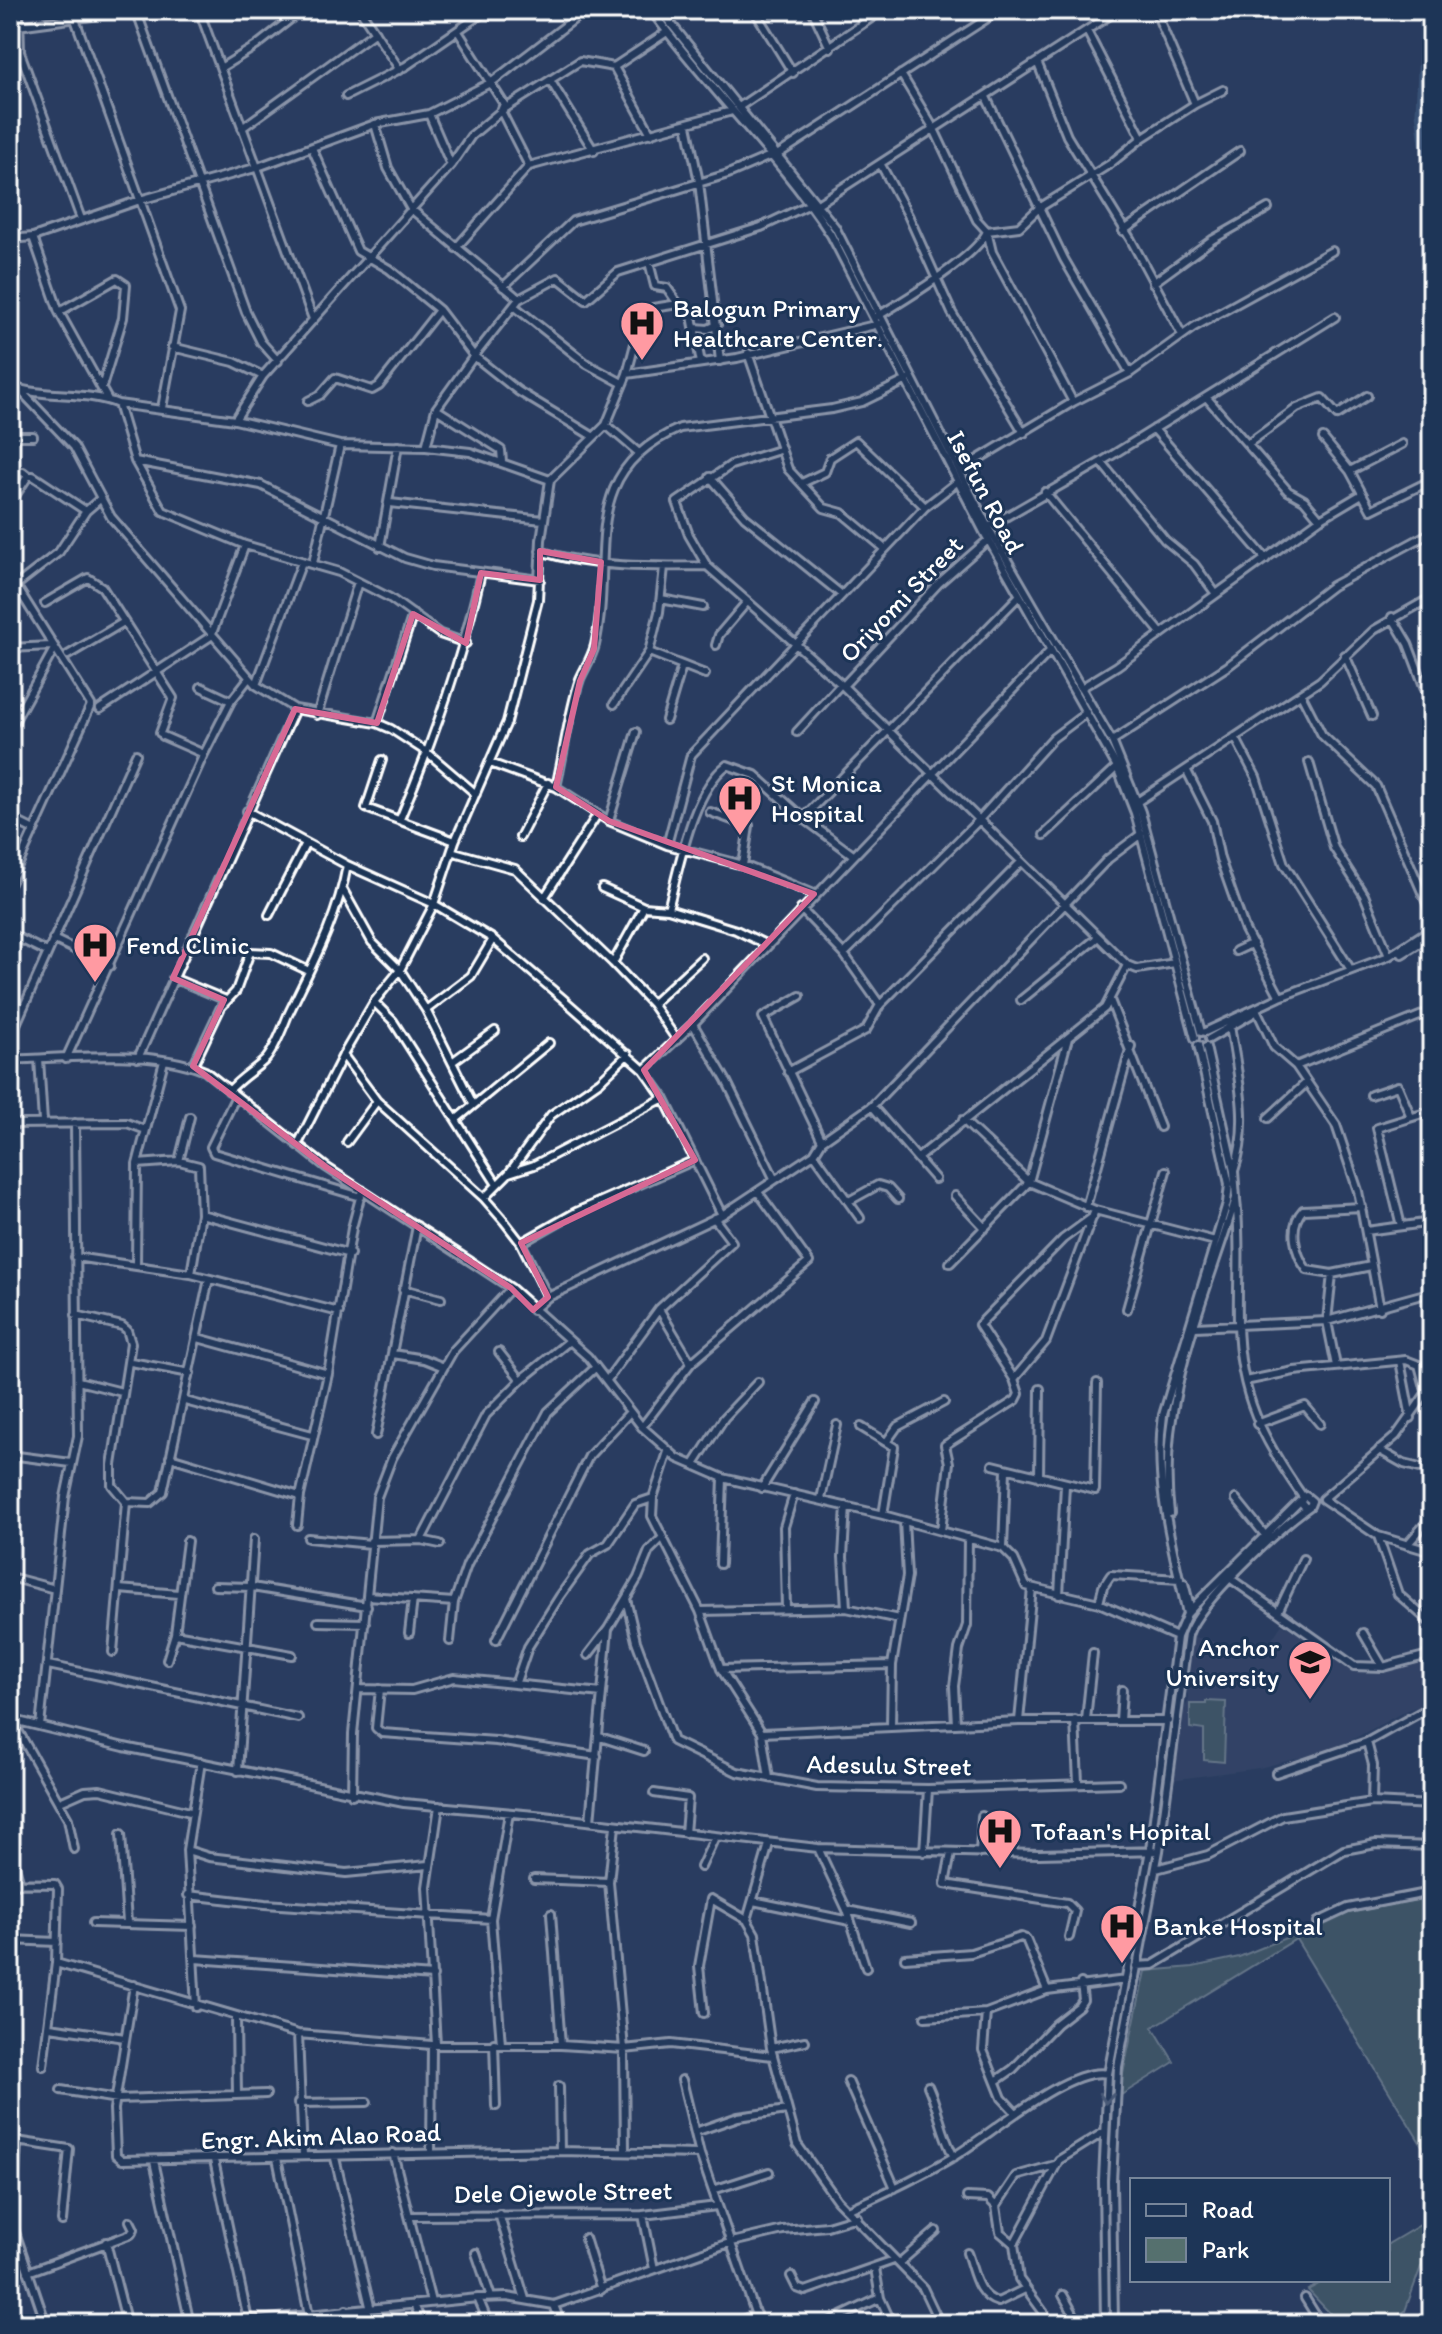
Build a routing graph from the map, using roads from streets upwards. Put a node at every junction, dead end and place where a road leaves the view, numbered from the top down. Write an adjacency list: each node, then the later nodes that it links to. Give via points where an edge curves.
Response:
1 (19, 10): 17 (street)
2 (136, 10): 16 (street); 55 (street)
3 (199, 10): 25 (street)
4 (302, 10): 25 (street)
5 (360, 10): 19 (street)
6 (487, 10): 21 (street)
7 (586, 10): 31 (street)
8 (651, 10): 20 (street, Isefun Road)
9 (660, 10): 36 (street, Isefun Road)
10 (754, 10): 28 (street)
11 (812, 10): 23 (street)
12 (882, 10): 23 (street)
13 (1000, 10): 29 (street)
14 (1118, 10): 22 (street)
15 (1155, 10): 35 (street)
16 (75, 19): 17 (street); 56 (street)
17 (20, 25): 18 (street); 62 (street, via 20,52)
18 (10, 27)
19 (375, 32): 27 (street); 41 (street)
20 (667, 32): 26 (street); 36 (street, Isefun Road)
21 (459, 33): 27 (street); 31 (street)
22 (1088, 33): 24 (street); 44 (street)
23 (830, 48): 28 (street)
24 (1038, 64): 34 (street); 53 (street)
25 (222, 67): 41 (street)
26 (614, 67): 30 (street, via 580,61); 43 (street)
27 (400, 70): 33 (street)
28 (793, 73): 36 (street)
29 (901, 74): 42 (street); 48 (street)
30 (550, 80): 37 (street); 46 (street)
31 (492, 82): 37 (street, via 504,104); 38 (street)
32 (1223, 90): 35 (street)
33 (346, 96)
34 (986, 97): 42 (street); 59 (street)
35 (1195, 104): 44 (street)
36 (735, 109): 40 (street); 48 (street, Isefun Road)
37 (501, 111): 49 (street, via 471,136); 51 (street)
38 (429, 114): 39 (street); 49 (street)
39 (375, 124): 45 (street); 61 (street, via 388,168)
40 (687, 125): 43 (street); 54 (street)
41 (242, 128): 52 (street)
42 (934, 129): 50 (street); 63 (street)
43 (651, 134): 46 (street)
44 (1142, 138): 53 (street)
45 (312, 148): 52 (street); 70 (street, via 358,251)
46 (594, 151): 51 (street)
47 (1240, 151): 64 (street)
48 (773, 156): 54 (street); 57 (street, Isefun Road); 58 (street, Isefun Road)
49 (451, 165): 61 (street)
50 (881, 165): 57 (street); 72 (street)
51 (529, 166): 68 (street)
52 (255, 168): 55 (street); 81 (street)
53 (1089, 174): 59 (street); 64 (street)
54 (699, 182): 67 (street); 74 (street, via 573,221)
55 (199, 185): 56 (street); 89 (street, via 246,312)
56 (140, 200): 62 (street); 86 (street, via 180,311)
57 (819, 203): 82 (street, Isefun Road)
58 (810, 204): 67 (street); 82 (street, Isefun Road)
59 (1039, 208): 63 (street, via 1019,227); 92 (street)
60 (1268, 208): 73 (street)
61 (411, 209): 68 (street); 70 (street)
62 (81, 219): 65 (street)
63 (987, 231): 72 (street, via 984,241); 104 (street, via 992,252)
64 (1123, 231): 73 (street)
65 (33, 237): 66 (street); 79 (street)
66 (10, 239)
67 (706, 244): 71 (street); 83 (street)
68 (456, 248): 74 (street)
69 (1332, 251): 85 (street)
70 (369, 259): 78 (street); 81 (street)
71 (649, 262): 75 (street, via 618,272 586,300 558,278); 76 (street, via 655,286 667,288)
72 (937, 278): 82 (street); 112 (street, via 952,313)
73 (1153, 283): 85 (street)
74 (503, 287): 75 (street)
75 (519, 299): 77 (street)
76 (678, 304): 84 (street, via 691,311); 93 (street, via 653,308 636,340)
77 (514, 306): 88 (street); 96 (street, via 587,364)
78 (439, 310): 88 (street); 103 (street, via 379,386 372,390 335,378)
79 (59, 312): 98 (street); 98 (street, via 117,279 126,285 123,318)
80 (1335, 317): 101 (street)
81 (313, 319): 89 (street)
82 (878, 319): 87 (street); 95 (street, Isefun Road); 127 (street, Isefun Road)
83 (717, 325): 84 (street); 90 (street)
84 (696, 328): 91 (street)
85 (1182, 335): 92 (street)
86 (172, 347): 94 (street, via 234,362); 106 (street)
87 (748, 353): 90 (street); 108 (street)
88 (474, 356): 107 (street); 115 (street, via 518,391)
89 (278, 361): 94 (street)
90 (720, 361): 91 (street)
91 (701, 363): 93 (street)
92 (1130, 373): 104 (street)
93 (627, 374): 96 (street)
94 (263, 376): 109 (street)
95 (907, 380): 108 (street, via 862,402); 133 (street, Isefun Road)
96 (622, 383): 110 (street)
97 (10, 386): 99 (street)
98 (102, 387): 102 (street)
99 (20, 390): 102 (street); 139 (street, via 74,447)
100 (1367, 396): 117 (street, via 1337,415 1322,398 1297,408)
101 (1207, 398): 111 (street); 117 (street)
102 (108, 400): 105 (street)
103 (308, 401)
104 (1073, 402): 112 (street)
105 (118, 404): 106 (street); 124 (street)
106 (162, 408): 109 (street)
107 (436, 409): 121 (street); 125 (street, via 501,450)
108 (767, 416): 122 (street); 123 (street, via 680,428)
109 (235, 420): 119 (street)
110 (606, 425): 115 (street); 123 (street)
111 (1154, 429): 126 (street); 153 (street)
112 (1024, 433): 127 (street)
113 (10, 436): 114 (street)
114 (33, 436)
115 (594, 437): 132 (street)
116 (1323, 438): 128 (street)
117 (1249, 443): 144 (street, via 1288,491)
118 (1402, 444): 128 (street)
119 (340, 445): 120 (street); 143 (street)
120 (398, 446): 121 (street); 140 (street)
121 (426, 447): 125 (street)
122 (779, 450): 131 (street); 134 (street)
123 (639, 453): 155 (street, via 621,472 610,495)
124 (135, 461): 143 (street, via 261,485); 149 (street, via 163,511)
125 (502, 462): 132 (street)
126 (1101, 462): 136 (street); 163 (street)
127 (960, 470): 146 (street, Isefun Road)
128 (1350, 471): 137 (street)
129 (10, 473): 130 (street)
130 (28, 476): 138 (street); 142 (street)
131 (710, 477): 157 (street, via 676,505); 164 (street, via 745,517)
132 (550, 480): 145 (street)
133 (957, 482): 141 (street); 148 (street, Isefun Road)
134 (802, 483): 141 (street, via 825,472 830,458 856,441); 151 (street, via 824,508 842,513)
135 (1426, 483): 137 (street, via 1371,510)
136 (1045, 492): 146 (street); 174 (street)
137 (1362, 494): 144 (street)
138 (13, 499)
139 (100, 499): 142 (street); 175 (street)
140 (390, 503): 145 (street); 150 (street)
141 (925, 507): 151 (street)
142 (86, 511): 162 (street, via 59,552)
143 (325, 517): 150 (street); 156 (street)
144 (1320, 519): 153 (street)
145 (543, 520): 152 (street)
146 (988, 527): 192 (street, Isefun Road)
147 (1432, 532): 211 (street, via 1332,586 1228,666)
148 (988, 540): 165 (street, Isefun Road); 190 (street, Oriyomi Street, via 939,583)
149 (245, 545): 154 (street); 175 (street)
150 (380, 547): 159 (street, via 433,566)
151 (885, 549): 164 (street)
152 (540, 551): 155 (street); 160 (street)
153 (1266, 559): 163 (street)
154 (302, 562): 156 (street); 189 (street)
155 (601, 562): 158 (street); 222 (street, via 594,649 580,681)
156 (313, 563): 161 (street)
157 (707, 566): 158 (street); 168 (street)
158 (664, 567): 167 (street)
159 (481, 573): 160 (street); 176 (street)
160 (540, 580): 217 (street, via 507,722)
161 (358, 582): 171 (street); 202 (street)
162 (12, 586): 180 (street)
163 (1216, 594): 174 (street)
164 (842, 595): 178 (street)
165 (1019, 596): 181 (street, Isefun Road); 207 (street)
166 (1432, 597): 172 (street)
167 (661, 599): 170 (street); 182 (street)
168 (747, 602): 177 (street); 178 (street)
169 (45, 603): 173 (street, via 92,579)
170 (703, 607)
171 (413, 614): 176 (street, via 440,634); 205 (street)
172 (1392, 617): 184 (street); 196 (street)
173 (124, 622): 183 (street); 186 (street)
174 (1161, 633): 192 (street)
175 (211, 636): 186 (street); 188 (street)
176 (466, 643): 212 (street)
177 (716, 645)
178 (796, 645): 190 (street); 239 (street, via 691,755)
179 (10, 648): 180 (street)
180 (52, 648): 200 (street); 233 (street, via 91,705)
181 (1050, 651): 201 (street, Isefun Road); 220 (street)
182 (649, 652): 185 (street); 195 (street)
183 (68, 655)
184 (1345, 655): 193 (street); 203 (street)
185 (682, 666): 187 (street); 204 (street)
186 (156, 672): 197 (street); 214 (street, via 174,701 162,735)
187 (705, 674)
188 (249, 678): 189 (street); 194 (street)
189 (256, 685): 198 (street)
190 (842, 685): 207 (street); 209 (street, Oriyomi Street)
191 (201, 687): 194 (street)
192 (1081, 688): 211 (street, Isefun Road)
193 (1301, 694): 210 (street); 257 (street, via 1322,735 1376,786)
194 (231, 701): 214 (street)
195 (614, 704)
196 (1432, 707)
197 (100, 709)
198 (295, 709): 202 (street); 225 (street)
199 (10, 710): 200 (street)
200 (18, 710): 206 (street)
201 (1086, 713): 218 (street, Isefun Road); 231 (street, via 1053,738)
202 (317, 715): 205 (street)
203 (1372, 716)
204 (666, 720)
205 (377, 723): 212 (street)
206 (10, 729)
207 (888, 730): 220 (street); 229 (street)
208 (636, 732): 232 (street)
209 (797, 732)
210 (1235, 737): 219 (street); 275 (street, via 1256,777 1284,864)
211 (1112, 741): 224 (street, Isefun Road)
212 (428, 753): 223 (street); 230 (street)
213 (136, 754): 261 (street)
214 (204, 754): 273 (street)
215 (382, 760): 230 (street, via 366,808)
216 (1309, 762): 268 (street, via 1334,848 1364,895)
217 (490, 763): 221 (street); 223 (street)
218 (1117, 767): 224 (street, Isefun Road); 235 (street)
219 (1187, 771): 224 (street); 263 (street, via 1212,821 1225,874)
220 (932, 774): 231 (street); 242 (street)
221 (548, 783): 222 (street); 236 (street)
222 (556, 787): 227 (street)
223 (476, 794): 237 (street)
224 (1135, 804): 234 (street, Isefun Road); 292 (street, Isefun Road)
225 (247, 811): 238 (street); 277 (street)
226 (710, 812): 245 (street, via 749,826)
227 (597, 815): 232 (street); 250 (street)
228 (10, 818): 233 (street)
229 (803, 818): 240 (street, via 755,775 727,765 712,781); 242 (street)
230 (400, 819): 237 (street)
231 (979, 820): 243 (street); 267 (street)
232 (609, 821): 239 (street)
233 (34, 830): 246 (street)
234 (1141, 834): 252 (street, via 1108,859); 271 (street, Isefun Road)
235 (1044, 835)
236 (520, 837)
237 (455, 841): 241 (street)
238 (306, 843): 244 (street); 256 (street)
239 (667, 845): 240 (street)
240 (684, 849): 245 (street); 254 (street)
241 (454, 852): 250 (street, via 515,869); 251 (street)
242 (853, 855): 249 (street)
243 (1021, 862): 252 (street); 285 (street)
244 (347, 865): 248 (street); 251 (street)
245 (743, 865): 249 (street)
246 (10, 883)
247 (602, 888): 253 (street)
248 (343, 890): 274 (street, via 372,942); 276 (street)
249 (814, 894): 255 (street)
250 (544, 898): 270 (street)
251 (434, 904): 262 (street); 274 (street)
252 (1065, 905): 260 (street); 318 (street)
253 (644, 907): 254 (street); 270 (street)
254 (668, 909): 264 (street)
255 (801, 909): 264 (street); 267 (street)
256 (269, 915)
257 (1432, 915)
258 (1432, 930): 268 (street); 287 (street, via 1417,946 1388,961)
259 (10, 934): 266 (street)
260 (1097, 938): 272 (street); 281 (street)
261 (53, 939): 266 (street); 273 (street)
262 (493, 939): 286 (street, via 471,976); 299 (street)
263 (1253, 943): 265 (street); 279 (street)
264 (767, 945): 289 (street)
265 (1236, 951)
266 (47, 952): 293 (street)
267 (844, 954): 285 (street)
268 (1389, 956): 275 (street)
269 (702, 958): 284 (street)
270 (613, 963): 284 (street)
271 (1175, 963): 272 (street, via 1137,969); 297 (street, Isefun Road)
272 (1127, 965): 282 (street)
273 (110, 966): 303 (street)
274 (400, 970): 283 (street); 286 (street)
275 (1351, 970): 279 (street)
276 (309, 971): 280 (street, via 271,953 250,952 236,991); 312 (street, via 267,1057)
277 (173, 978): 280 (street); 301 (street)
278 (800, 996): 310 (street, via 763,1017)
279 (1280, 997): 292 (street)
280 (226, 1000): 307 (street)
281 (1021, 1000)
282 (1110, 1000): 294 (street); 298 (street)
283 (374, 1002): 300 (street); 322 (street, via 393,1021)
284 (652, 1004): 295 (street)
285 (880, 1005): 310 (street, via 866,1030)
286 (426, 1010): 306 (street)
287 (1257, 1011): 290 (street); 308 (street, via 1274,1047)
288 (1432, 1011): 308 (street)
289 (693, 1024): 295 (street); 341 (street)
290 (1230, 1025): 292 (street); 339 (street, via 1244,1118 1243,1146)
291 (495, 1031): 306 (street)
292 (1205, 1035): 297 (street); 297 (street)
293 (10, 1038)
294 (1068, 1038): 324 (street); 343 (street)
295 (677, 1040): 309 (street)
296 (549, 1043): 317 (street)
297 (1199, 1044): 339 (street); 366 (street, via 1229,1184)
298 (1131, 1046): 328 (street); 352 (street)
299 (628, 1054): 309 (street); 340 (street, via 551,1115)
300 (343, 1055): 316 (street); 332 (street)
301 (138, 1058): 303 (street); 305 (street)
302 (39, 1059): 303 (street); 304 (street); 325 (street)
303 (66, 1059)
304 (10, 1060)
305 (164, 1061): 307 (street); 329 (street)
306 (452, 1062): 317 (street)
307 (193, 1066): 312 (street)
308 (1296, 1066): 311 (street)
309 (644, 1070): 315 (street)
310 (788, 1072): 330 (street)
311 (1305, 1084): 323 (street); 353 (street, via 1336,1125)
312 (229, 1091): 314 (street)
313 (1371, 1095): 321 (street, via 1398,1086)
314 (236, 1096): 332 (street); 346 (street, via 211,1147 214,1153)
315 (664, 1098): 335 (street); 340 (street)
316 (377, 1101): 331 (street); 348 (street)
317 (473, 1104): 322 (street)
318 (872, 1106): 330 (street); 334 (street)
319 (1432, 1111): 321 (street)
320 (190, 1117): 336 (street)
321 (1411, 1117): 362 (street, via 1377,1128)
322 (458, 1118): 344 (street)
323 (1268, 1118)
324 (963, 1120): 334 (street); 343 (street)
325 (43, 1122): 326 (street); 327 (street)
326 (75, 1123): 329 (street, via 127,1123); 369 (street)
327 (11, 1124): 365 (street)
328 (1160, 1127)
329 (143, 1129): 337 (street)
330 (822, 1141): 333 (street)
331 (347, 1142)
332 (298, 1144): 346 (street)
333 (814, 1154): 341 (street); 351 (street)
334 (919, 1157): 342 (street)
335 (695, 1160): 356 (street); 367 (street, via 576,1212)
336 (179, 1161): 337 (street); 355 (street, via 199,1166)
337 (137, 1164): 371 (street)
338 (1166, 1171): 360 (street)
339 (1234, 1171): 349 (street)
340 (509, 1173): 344 (street)
341 (774, 1178): 345 (street)
342 (935, 1179)
343 (1029, 1182): 352 (street); 363 (street)
344 (496, 1183): 348 (street)
345 (758, 1192): 356 (street); 398 (street, via 809,1262)
346 (362, 1194): 361 (street); 368 (street)
347 (955, 1196): 363 (street)
348 (484, 1198): 367 (street)
349 (1236, 1198): 390 (street); 391 (street)
350 (898, 1199): 351 (street, via 878,1185)
351 (849, 1201): 358 (street)
352 (1086, 1207): 354 (street)
353 (1362, 1207): 364 (street); 374 (street, via 1303,1210 1298,1215 1294,1240 1304,1267)
354 (1094, 1213): 360 (street); 404 (street, via 1046,1341); 404 (street, via 979,1325)
355 (201, 1214): 368 (street); 373 (street)
356 (722, 1215): 357 (street)
357 (714, 1218): 379 (street); 383 (street, via 732,1242)
358 (860, 1218)
359 (1432, 1222): 362 (street)
360 (1152, 1225): 366 (street); 384 (street)
361 (417, 1226): 376 (street); 377 (street)
362 (1401, 1226): 364 (street)
363 (985, 1228): 370 (street)
364 (1366, 1231): 372 (street)
365 (12, 1239)
366 (1215, 1241): 473 (street, via 1160,1434 1160,1483)
367 (521, 1243): 379 (street)
368 (350, 1254): 387 (street)
369 (75, 1257): 371 (street); 388 (street)
370 (950, 1263)
371 (136, 1265): 373 (street)
372 (1371, 1266): 374 (street); 385 (street)
373 (191, 1274): 375 (street)
374 (1332, 1274): 389 (street)
375 (209, 1279): 387 (street); 392 (street)
376 (511, 1288): 386 (street); 400 (street)
377 (403, 1289): 381 (street); 395 (street)
378 (1432, 1292): 380 (street)
379 (548, 1297): 386 (street)
380 (1423, 1297): 382 (street); 385 (street)
381 (441, 1299)
382 (1432, 1299)
383 (659, 1309): 398 (street); 406 (street)
384 (1127, 1309)
385 (1380, 1309): 389 (street)
386 (533, 1310): 393 (street)
387 (339, 1312): 403 (street)
388 (76, 1315): 397 (street, via 127,1330); 407 (street)
389 (1327, 1321): 390 (street); 399 (street)
390 (1238, 1326): 391 (street); 408 (street)
391 (1195, 1327): 491 (street, via 1166,1456 1170,1516)
392 (198, 1338): 402 (street); 403 (street)
393 (568, 1342): 401 (street); 405 (street)
394 (499, 1352): 405 (street)
395 (393, 1354): 400 (street); 426 (street)
396 (1400, 1361): 399 (street); 413 (street, via 1417,1363); 419 (street)
397 (131, 1362): 402 (street); 414 (street)
398 (691, 1363): 423 (street)
399 (1336, 1366): 408 (street)
400 (444, 1367): 465 (street, via 392,1458 377,1497)
401 (596, 1367): 406 (street); 485 (street, via 548,1412 467,1565)
402 (190, 1373): 415 (street)
403 (328, 1374): 425 (street)
404 (1014, 1379): 456 (street, via 1016,1400 945,1445 949,1463)
405 (521, 1380): 463 (street, via 486,1415)
406 (607, 1380): 418 (street)
407 (78, 1381): 414 (street); 432 (street, via 78,1436)
408 (1245, 1381): 420 (street)
409 (758, 1382): 433 (street, via 724,1418)
410 (1097, 1383): 439 (street, via 1097,1487 1091,1491)
411 (1432, 1385): 413 (street)
412 (1040, 1389): 437 (street)
413 (1426, 1391): 419 (street)
414 (122, 1392): 449 (street, via 111,1481)
415 (185, 1401): 425 (street); 431 (street)
416 (815, 1402): 440 (street)
417 (944, 1402): 427 (street, via 897,1427)
418 (630, 1412): 423 (street); 502 (street, via 589,1456)
419 (1411, 1418): 428 (street)
420 (1257, 1424): 421 (street, via 1305,1406); 446 (street)
421 (1320, 1424)
422 (837, 1425): 444 (street)
423 (642, 1427): 429 (street)
424 (861, 1427): 427 (street)
425 (312, 1435): 442 (street)
426 (376, 1435)
427 (887, 1441): 452 (street, via 894,1452)
428 (1379, 1450): 436 (street); 447 (street)
429 (668, 1452): 433 (street); 443 (street)
430 (10, 1455): 432 (street)
431 (170, 1457): 442 (street); 449 (street, via 163,1492 156,1500)
432 (71, 1463): 478 (street)
433 (695, 1463): 438 (street)
434 (993, 1465): 435 (street)
435 (1006, 1470): 437 (street); 468 (street)
436 (1432, 1471)
437 (1039, 1477): 439 (street)
438 (723, 1478): 440 (street); 471 (street)
439 (1065, 1485): 481 (street)
440 (762, 1488): 441 (street)
441 (794, 1494): 444 (street); 488 (street, via 784,1527)
442 (300, 1496): 455 (street)
443 (653, 1498): 462 (street, via 652,1516); 515 (street, via 635,1504 608,1544 590,1554 528,1647)
444 (821, 1499): 450 (street)
445 (1236, 1499): 457 (street)
446 (1302, 1499): 448 (street, via 1309,1496); 451 (street); 457 (street)
447 (1323, 1499): 448 (street); 458 (street)
448 (1312, 1501): 451 (street)
449 (126, 1502): 479 (street)
450 (846, 1506): 452 (street); 489 (street)
451 (1306, 1508): 474 (street)
452 (883, 1515): 454 (street)
453 (1432, 1516): 467 (street)
454 (904, 1521): 456 (street); 493 (street, via 907,1576)
455 (297, 1525)
456 (941, 1531): 460 (street)
457 (1265, 1535): 491 (street)
458 (1378, 1536): 467 (street); 496 (street, via 1398,1594)
459 (308, 1538): 465 (street)
460 (968, 1538): 468 (street); 531 (street, via 967,1625 954,1686)
461 (254, 1539): 476 (street)
462 (661, 1539): 484 (street, via 649,1551); 490 (street)
463 (421, 1540): 465 (street); 466 (street)
464 (187, 1541): 480 (street)
465 (371, 1543): 482 (street)
466 (440, 1544)
467 (1407, 1545): 469 (street)
468 (1003, 1548): 477 (street)
469 (1432, 1552)
470 (1303, 1559): 492 (street)
471 (720, 1564)
472 (10, 1577): 478 (street)
473 (1180, 1579): 486 (street, via 1111,1575); 491 (street)
474 (1231, 1579): 492 (street); 567 (street, via 1193,1619 1188,1635)
475 (215, 1586): 476 (street)
476 (252, 1587): 487 (street); 504 (street)
477 (1032, 1588): 481 (street); 528 (street)
478 (55, 1589): 511 (street)
479 (119, 1589): 480 (street); 505 (street)
480 (179, 1594): 500 (street)
481 (1059, 1595): 486 (street)
482 (368, 1596): 483 (street); 487 (street)
483 (413, 1599): 485 (street); 498 (street)
484 (626, 1599): 497 (street); 542 (street, Adesulu Street, via 640,1655 673,1741 737,1772)
485 (454, 1602): 503 (street)
486 (1099, 1603): 501 (street)
487 (367, 1606): 495 (street)
488 (786, 1608): 489 (street); 490 (street)
489 (846, 1608): 493 (street)
490 (700, 1611): 514 (street)
491 (1189, 1612): 501 (street)
492 (1278, 1612): 513 (street, via 1351,1664)
493 (899, 1619): 512 (street)
494 (318, 1622): 495 (street)
495 (365, 1623): 516 (street)
496 (1432, 1624)
497 (608, 1629): 509 (street); 519 (street)
498 (409, 1633)
499 (1363, 1633): 513 (street)
500 (175, 1634): 504 (street); 510 (street)
501 (1177, 1637): 530 (street)
502 (496, 1640)
503 (450, 1641)
504 (247, 1646): 508 (street); 523 (street)
505 (113, 1652)
506 (1093, 1653): 527 (street)
507 (1432, 1654): 513 (street)
508 (292, 1655)
509 (588, 1655)
510 (167, 1660)
511 (48, 1665): 523 (street); 532 (street)
512 (892, 1665): 514 (street); 533 (street)
513 (1383, 1667)
514 (721, 1669): 534 (street)
515 (516, 1682): 517 (street, via 451,1678 412,1690); 519 (street)
516 (358, 1689): 517 (street); 547 (street)
517 (380, 1689): 538 (street, via 376,1728 382,1733 496,1741)
518 (1122, 1690): 529 (street)
519 (602, 1693): 535 (street)
520 (11, 1694): 521 (street)
521 (10, 1700)
522 (1432, 1706): 536 (street)
523 (243, 1708): 524 (street); 540 (street)
524 (298, 1718)
525 (11, 1720): 532 (street); 548 (street)
526 (1075, 1720): 527 (street); 528 (street); 543 (street)
527 (1086, 1720): 529 (street)
528 (1019, 1721): 531 (street)
529 (1120, 1721): 530 (street)
530 (1168, 1721): 566 (street)
531 (956, 1724): 533 (street)
532 (40, 1726): 539 (street)
533 (891, 1726): 534 (street)
534 (762, 1733): 542 (street)
535 (600, 1737): 537 (street); 538 (street)
536 (1367, 1742): 541 (street); 549 (street, via 1373,1765)
537 (644, 1751)
538 (597, 1756): 555 (street)
539 (201, 1762): 540 (street); 552 (street)
540 (238, 1771): 547 (street)
541 (1276, 1773)
542 (769, 1778): 545 (street, Adesulu Street, via 817,1787)
543 (1078, 1782): 544 (street, Adesulu Street); 545 (street, Adesulu Street)
544 (1119, 1783)
545 (928, 1789): 568 (street)
546 (654, 1793): 557 (street, via 688,1798)
547 (352, 1795): 551 (street)
548 (60, 1802): 552 (street, via 100,1790); 564 (street)
549 (1372, 1802): 550 (street); 573 (street, via 1283,1816 1208,1855)
550 (1432, 1805)
551 (439, 1806): 553 (street); 571 (street)
552 (190, 1812): 565 (street)
553 (509, 1813): 555 (street); 584 (street)
554 (982, 1816): 570 (street)
555 (590, 1821): 556 (street)
556 (615, 1826): 557 (street); 575 (street)
557 (685, 1833): 559 (street)
558 (121, 1834): 589 (street)
559 (715, 1837): 560 (street); 572 (street)
560 (769, 1844): 563 (street); 580 (street)
561 (1432, 1846): 598 (street, via 1376,1844 1344,1850 1153,1965)
562 (10, 1848): 577 (street)
563 (818, 1848): 568 (street); 581 (street)
564 (74, 1849)
565 (187, 1850): 571 (street, via 346,1873); 579 (street)
566 (1150, 1850): 567 (street); 570 (street); 601 (street)
567 (1159, 1851): 573 (street)
568 (924, 1852): 569 (street)
569 (951, 1853): 570 (street); 592 (street, via 945,1884 1067,1903 1075,1911)
570 (980, 1853)
571 (428, 1865): 583 (street)
572 (701, 1867)
573 (1156, 1869): 598 (street)
574 (534, 1879): 575 (street)
575 (609, 1882): 617 (street)
576 (10, 1883): 577 (street)
577 (20, 1884): 594 (street, via 57,1886)
578 (1432, 1892): 587 (street, via 1348,1908)
579 (188, 1895): 583 (street); 591 (street)
580 (753, 1901): 585 (street); 586 (street)
581 (847, 1910): 586 (street); 590 (street)
582 (551, 1914): 616 (street)
583 (427, 1917): 584 (street); 600 (street)
584 (491, 1919): 614 (street)
585 (747, 1920): 606 (street, via 715,1900 708,1902 699,1966); 618 (street, via 757,1944)
586 (850, 1921): 599 (street)
587 (1318, 1922)
588 (93, 1923): 589 (street)
589 (127, 1923): 591 (street)
590 (911, 1923)
591 (192, 1926): 596 (street)
592 (1069, 1937)
593 (10, 1940): 594 (street)
594 (57, 1942): 597 (street)
595 (905, 1958): 604 (street, via 971,1953 1021,1937)
596 (195, 1959): 600 (street); 605 (street)
597 (56, 1963): 603 (street); 610 (street)
598 (1136, 1966): 712 (street, via 1114,2117)
599 (866, 1968)
600 (433, 1976): 615 (street)
601 (1126, 1980): 602 (street); 620 (street)
602 (1081, 1983): 604 (street); 623 (street, via 1079,2006)
603 (134, 1985): 605 (street); 612 (street, Engr. Akim Alao Road)
604 (1047, 1990): 607 (street)
605 (196, 2007): 609 (street)
606 (704, 2013)
607 (986, 2013): 608 (street); 623 (street, via 983,2050)
608 (925, 2017)
609 (236, 2018): 611 (street); 629 (street)
610 (50, 2027): 612 (street); 619 (street)
611 (298, 2034): 615 (street); 632 (street)
612 (125, 2038): 630 (street, Engr. Akim Alao Road)
613 (805, 2041): 618 (street)
614 (498, 2044): 615 (street); 616 (street); 633 (street)
615 (434, 2045): 641 (street)
616 (561, 2045): 617 (street)
617 (624, 2049): 618 (street, via 671,2044); 639 (street)
618 (772, 2052): 634 (street)
619 (43, 2066)
620 (1108, 2074): 635 (street, via 1097,2072 1059,2087); 637 (street, one-way to 637)
621 (682, 2080): 636 (street)
622 (848, 2081): 652 (street)
623 (996, 2081): 635 (street)
624 (559, 2086): 640 (street)
625 (928, 2086): 645 (street)
626 (61, 2090): 630 (street)
627 (10, 2094): 638 (street)
628 (266, 2094): 629 (street)
629 (237, 2095): 630 (street)
630 (118, 2099): 649 (street, Engr. Akim Alao Road, via 113,2123 116,2155 122,2160)
631 (367, 2102): 632 (street)
632 (298, 2103): 644 (street)
633 (496, 2106)
634 (787, 2110): 636 (street, via 738,2117); 658 (street, via 797,2144)
635 (1016, 2113): 645 (street)
636 (695, 2132): 643 (street)
637 (1104, 2132): 650 (street); 711 (street)
638 (13, 2141): 655 (street); 663 (street, via 69,2149)
639 (625, 2150): 640 (street, Engr. Akim Alao Road); 643 (street, Engr. Akim Alao Road)
640 (560, 2151): 641 (street, Engr. Akim Alao Road)
641 (431, 2152): 642 (street, Engr. Akim Alao Road)
642 (393, 2153): 647 (street, Engr. Akim Alao Road); 661 (street)
643 (700, 2154): 653 (street)
644 (303, 2156): 646 (street, Engr. Akim Alao Road); 647 (street, Engr. Akim Alao Road)
645 (954, 2157): 652 (street)
646 (277, 2158): 648 (street, Engr. Akim Alao Road); 693 (street)
647 (335, 2158): 690 (street)
648 (214, 2160): 649 (street, Engr. Akim Alao Road); 694 (street)
649 (154, 2161): 698 (street)
650 (1055, 2165): 657 (street, via 1016,2176); 669 (street)
651 (769, 2172): 653 (street)
652 (895, 2188): 658 (street)
653 (713, 2190): 656 (street)
654 (967, 2197): 657 (street, via 988,2198)
655 (10, 2202): 672 (street)
656 (717, 2206): 660 (street, Dele Ojewole Street); 668 (street)
657 (996, 2206): 669 (street, via 1000,2232)
658 (847, 2210): 662 (street)
659 (499, 2214): 660 (street, Dele Ojewole Street); 661 (street, Dele Ojewole Street); 686 (street)
660 (643, 2215): 676 (street)
661 (409, 2216): 687 (street)
662 (857, 2217): 668 (street); 674 (street)
663 (62, 2221)
664 (130, 2221): 667 (street, via 133,2232)
665 (936, 2231): 674 (street)
666 (585, 2238): 680 (street)
667 (106, 2242): 677 (street); 697 (street)
668 (732, 2242): 676 (street); 692 (street)
669 (1014, 2244): 679 (street)
670 (476, 2253): 682 (street)
671 (967, 2253): 679 (street, via 988,2299 998,2302)
672 (20, 2257): 673 (street); 677 (street)
673 (10, 2258)
674 (896, 2261): 675 (street); 708 (street, via 923,2288)
675 (875, 2268): 678 (street, via 805,2291); 684 (street)
676 (654, 2269): 680 (street)
677 (28, 2272): 696 (street)
678 (791, 2276)
679 (1025, 2289): 709 (street)
680 (601, 2290): 689 (street)
681 (1063, 2295): 710 (street)
682 (491, 2297): 683 (street); 686 (street)
683 (478, 2298): 687 (street); 702 (street)
684 (880, 2298): 706 (street); 707 (street)
685 (1305, 2298): 713 (street)
686 (525, 2299): 689 (street)
687 (431, 2302): 688 (street)
688 (414, 2304): 690 (street); 701 (street)
689 (554, 2305): 703 (street)
690 (370, 2306): 691 (street)
691 (346, 2310): 693 (street); 700 (street)
692 (756, 2314): 704 (street); 705 (street)
693 (309, 2315): 695 (street)
694 (248, 2320): 695 (street); 699 (street)
695 (287, 2320)
696 (46, 2324)
697 (127, 2324)
698 (190, 2324)
699 (219, 2324)
700 (353, 2324)
701 (422, 2324)
702 (489, 2324)
703 (561, 2324)
704 (733, 2324)
705 (759, 2324)
706 (825, 2324)
707 (892, 2324)
708 (940, 2324)
709 (1052, 2324)
710 (1079, 2324)
711 (1105, 2324)
712 (1114, 2324)
713 (1321, 2324)

